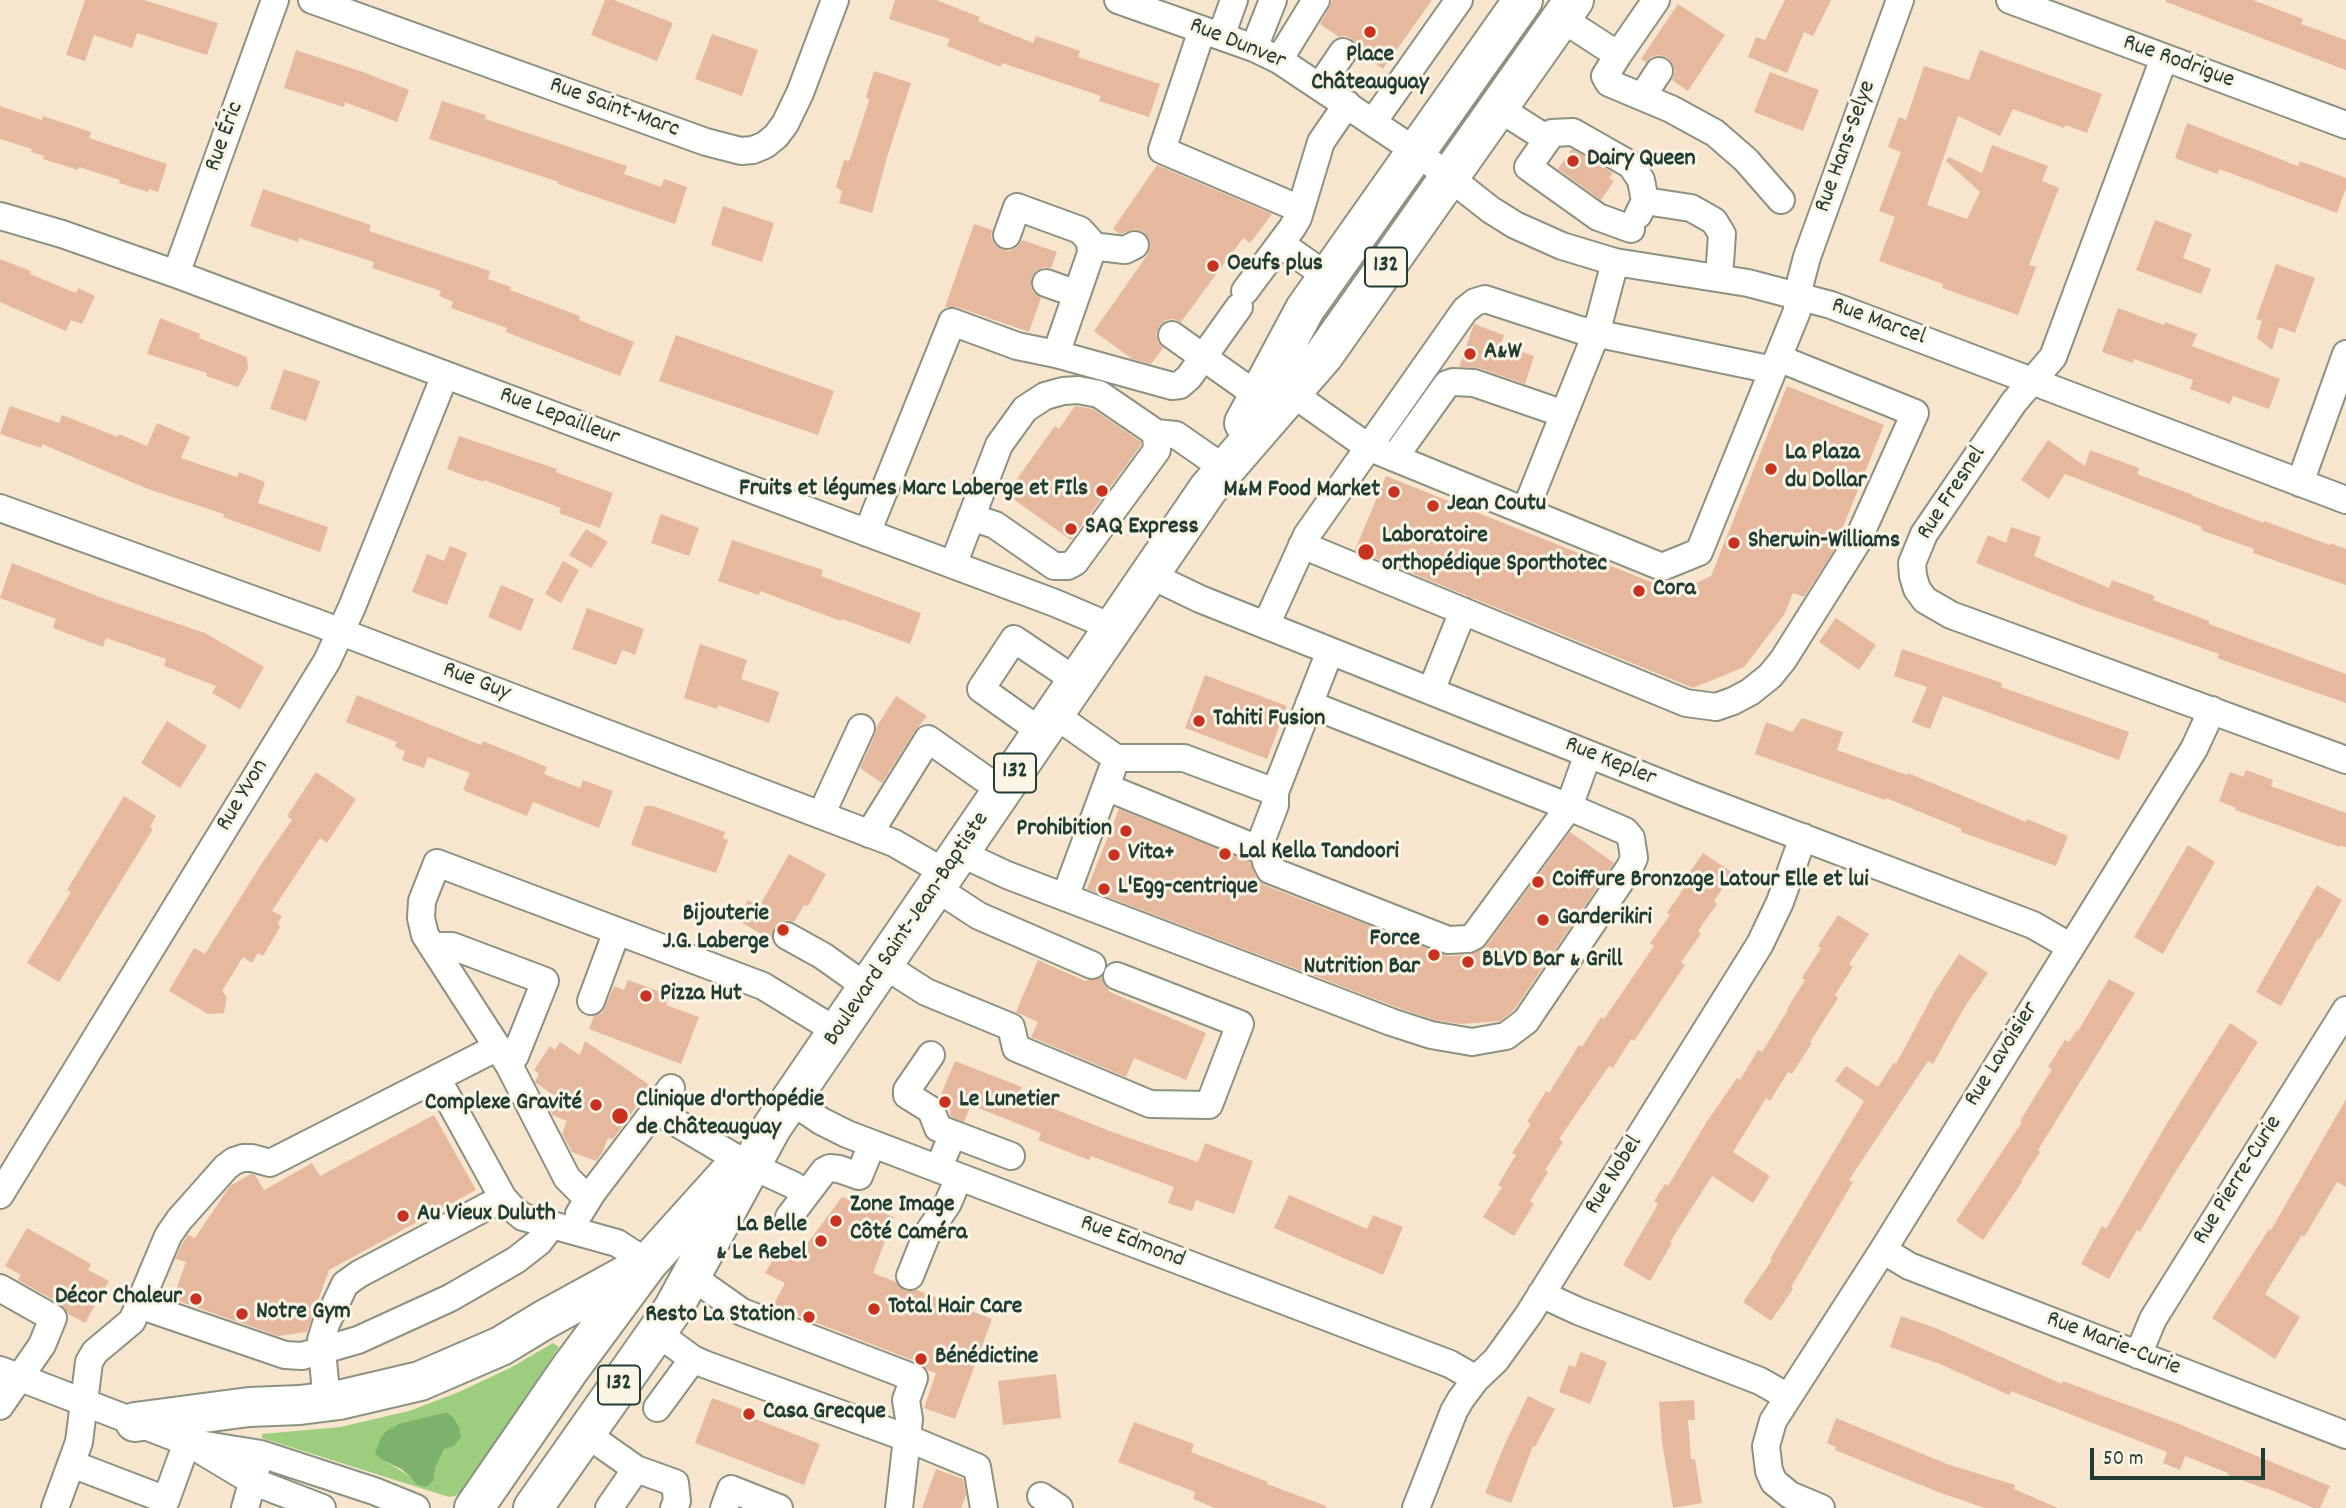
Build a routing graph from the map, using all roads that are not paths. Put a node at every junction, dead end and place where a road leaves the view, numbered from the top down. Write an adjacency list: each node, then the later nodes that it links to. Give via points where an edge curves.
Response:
1 (275, 0): 41 (street, Rue Éric)
2 (312, 0): 3 (street, Rue Saint-Marc, via 741,151 765,145 785,124)
3 (835, 0)
4 (1118, 0): 13 (street, Rue Dunver)
5 (1234, 0): 15 (street)
6 (1273, 0): 16 (street)
7 (1316, 0): 20 (street)
8 (1459, 0): 26 (street)
9 (1523, 0): 29 (highway, Boulevard Saint-Jean-Baptiste / 132)
10 (1656, 0): 18 (street)
11 (1900, 0): 46 (street, Rue Hans-Selye)
12 (2010, 0): 19 (street, Rue Rodrigue)
13 (1156, 6): 15 (street, Rue Dunver)
14 (1568, 9): 18 (street); 25 (highway, Boulevard Saint-Jean-Baptiste / 132)
15 (1211, 33): 16 (street, Rue Dunver); 33 (street, via 1161,150)
16 (1254, 48): 20 (street, Rue Dunver)
17 (1343, 52): 22 (street)
18 (1618, 55): 23 (street, via 1606,80)
19 (2164, 58): 27 (street, Rue Rodrigue); 54 (street, Rue Fresnel, via 2053,357)
20 (1279, 60): 22 (street, Rue Dunver)
21 (1659, 71): 23 (street)
22 (1320, 86): 24 (street, Rue Dunver)
23 (1642, 97): 31 (street, via 1675,97 1728,143)
24 (1347, 104): 26 (street, Rue Dunver); 33 (street, via 1321,142)
25 (1497, 107): 28 (street); 30 (highway, Boulevard Saint-Jean-Baptiste / 132)
26 (1373, 122): 29 (street, Rue Dunver)
27 (2346, 125)
28 (1547, 139): 32 (street, via 1558,131 1573,132 1624,160 1637,172); 35 (street, via 1528,167 1598,217)
29 (1416, 152): 30 (street, Rue Marcel); 42 (highway, Boulevard Saint-Jean-Baptiste / 132)
30 (1448, 177): 40 (street, Rue Marcel, via 1514,225 1562,246); 55 (highway, Boulevard Saint-Jean-Baptiste / 132, via 1324,355)
31 (1782, 200)
32 (1645, 201): 35 (street); 43 (street, via 1690,208 1714,221 1722,234)
33 (1300, 209): 37 (street)
34 (0, 216): 41 (street, Rue Lepailleur)
35 (1631, 229): 40 (street)
36 (1007, 235): 39 (street, via 1017,207 1080,230)
37 (1281, 244): 42 (street); 51 (street)
38 (1135, 245): 39 (street, via 1125,250)
39 (1091, 246): 45 (street)
40 (1620, 263): 43 (street, Rue Marcel); 47 (street)
41 (176, 274): 53 (street, Rue Lepailleur)
42 (1328, 277): 55 (highway, Boulevard Saint-Jean-Baptiste / 132, via 1305,309)
43 (1718, 278): 46 (street, Rue Marcel)
44 (1046, 283): 45 (street)
45 (1077, 294): 49 (street)
46 (1797, 295): 52 (street, Rue Hans-Selye, via 1797,311); 54 (street, Rue Marcel)
47 (1596, 334): 52 (street); 56 (street); 58 (street, via 1485,299 1475,302)
48 (1172, 335): 51 (street, Rue Hans-Selye)
49 (1056, 354): 51 (street, via 1172,386 1189,377); 66 (street, via 1017,346 952,321)
50 (2346, 354): 61 (street)
51 (1203, 358): 55 (street, Rue Hans-Selye)
52 (1775, 364): 64 (street, Rue Hans-Selye, via 1699,552 1662,567); 70 (street, via 1915,413 1856,544 1783,660 1750,692 1716,707 1686,703)
53 (445, 375): 66 (street, Rue Lepailleur); 73 (street, Rue Yvon)
54 (2033, 382): 61 (street, Rue Marcel); 78 (street, Rue Fresnel, via 2014,402 1924,534 1912,564 1917,589 1925,600 1951,615)
55 (1274, 394): 58 (street, Rue Hans-Selye); 60 (highway, Boulevard Saint-Jean-Baptiste / 132)
56 (1564, 414): 59 (street, via 1474,383 1453,382 1447,384); 64 (street)
57 (1156, 433): 60 (street, via 1175,435); 65 (street, via 1090,391 1045,396 1025,409 1007,431); 65 (street, via 1157,450 1068,566 1054,566 995,525)
58 (1368, 447): 59 (street, Rue Hans-Selye); 67 (street)
59 (1394, 458): 64 (street, Rue Hans-Selye)
60 (1218, 475): 69 (highway, Boulevard Saint-Jean-Baptiste / 132)
61 (2300, 483): 62 (street, Rue Marcel)
62 (2346, 500)
63 (0, 508): 73 (street, Rue Guy)
64 (1525, 511)
65 (971, 517): 68 (street)
66 (867, 533): 68 (street, Rue Lepailleur)
67 (1302, 545): 70 (street); 71 (street)
68 (953, 565): 72 (street, Rue Lepailleur)
69 (1150, 575): 71 (street, Rue Kepler); 72 (highway, Boulevard Saint-Jean-Baptiste / 132)
70 (1464, 611): 76 (street)
71 (1266, 625): 74 (street, Rue Kepler)
72 (1114, 628): 75 (highway, Boulevard Saint-Jean-Baptiste / 132)
73 (341, 632): 88 (street, Rue Guy); 114 (street, Rue Yvon)
74 (1330, 651): 76 (street, Rue Kepler); 77 (street)
75 (1078, 682): 79 (highway, Boulevard Saint-Jean-Baptiste / 132); 79 (street, via 1014,639 981,690)
76 (1431, 691): 81 (street, Rue Kepler)
77 (1309, 704): 86 (street); 87 (street)
78 (2212, 710): 83 (street, Rue Fresnel); 96 (street, Rue Lavoisier, via 2194,749)
79 (1049, 724): 82 (street); 85 (highway, Boulevard Saint-Jean-Baptiste / 132)
80 (861, 728): 88 (street)
81 (1588, 754): 87 (street); 90 (street, Rue Kepler)
82 (1116, 758): 84 (street); 86 (street, via 1184,758)
83 (2346, 760)
84 (1106, 788): 91 (street, via 1253,847); 93 (street)
85 (1002, 791): 89 (street, via 928,739); 92 (highway, Boulevard Saint-Jean-Baptiste / 132)
86 (1275, 792): 91 (street)
87 (1569, 807): 91 (street, via 1474,936 1459,940 1439,938 1277,874 1270,870); 93 (street, via 1625,831 1634,858 1527,1021 1491,1040 1472,1042 1409,1029)
88 (821, 815): 89 (street, Rue Guy)
89 (869, 834): 92 (street, Rue Guy)
90 (1803, 837): 96 (street, Rue Kepler, via 2033,925); 124 (street, Rue Nobel, via 1760,944)
91 (1263, 846)
92 (948, 872): 93 (street, via 1007,876); 98 (street, via 979,916); 100 (highway, Boulevard Saint-Jean-Baptiste / 132)
93 (1065, 897)
94 (617, 931): 97 (street, via 438,863 421,914 425,935); 101 (street); 103 (street, via 775,992)
95 (787, 936): 100 (street)
96 (2071, 947): 119 (street, Rue Lavoisier)
97 (435, 950): 105 (street); 105 (street, via 452,946 545,981 515,1056)
98 (1092, 965)
99 (1117, 976): 100 (street, via 1240,1024 1209,1105 1150,1104 1016,1048 1010,1027)
100 (876, 977): 103 (highway, Boulevard Saint-Jean-Baptiste / 132)
101 (591, 1001)
102 (2346, 1010): 128 (street, Rue Pierre-Curie, via 2153,1319)
103 (838, 1032): 107 (highway, Boulevard Saint-Jean-Baptiste / 132)
104 (931, 1055): 108 (street, via 907,1095 931,1110 938,1128)
105 (503, 1056): 106 (street); 116 (street, via 567,1178)
106 (437, 1078): 115 (street); 125 (street, via 270,1163 243,1158 226,1167 168,1236)
107 (781, 1113): 109 (street, Rue Edmond, via 821,1121); 111 (highway, Boulevard Saint-Jean-Baptiste / 132)
108 (953, 1134): 110 (street); 112 (street)
109 (873, 1144): 112 (street, Rue Edmond); 113 (street, via 859,1176 830,1168)
110 (1011, 1156)
111 (746, 1163): 113 (street); 116 (street, via 663,1099); 120 (highway, Boulevard Saint-Jean-Baptiste / 132); 121 (highway, Boulevard Saint-Jean-Baptiste / 132)
112 (949, 1173): 122 (street, via 948,1203 926,1236); 131 (street, Rue Edmond, via 1450,1364)
113 (806, 1194): 117 (street)
114 (0, 1195)
115 (503, 1198): 118 (street, via 523,1217); 127 (street, via 350,1279 326,1324)
116 (588, 1199): 118 (street)
117 (789, 1217)
118 (562, 1229): 120 (street, via 617,1243); 127 (street, via 450,1298)
119 (1883, 1250): 128 (street, Rue Marie-Curie, via 1909,1266); 132 (street, Rue Lavoisier)
120 (648, 1263): 134 (highway, via 473,1359 401,1386); 151 (highway, Boulevard Saint-Jean-Baptiste / 132)
121 (691, 1276): 126 (highway, Boulevard Saint-Jean-Baptiste / 132); 140 (street, via 742,1312 914,1378 906,1401)
122 (910, 1276)
123 (5, 1283): 130 (street, via 56,1313 42,1345)
124 (1541, 1294): 131 (street, Rue Nobel, via 1507,1346); 132 (street, via 1760,1381)
125 (139, 1305): 127 (street, via 285,1355); 133 (street, via 132,1321 89,1362)
126 (656, 1332): 129 (street); 138 (highway, Boulevard Saint-Jean-Baptiste / 132)
127 (321, 1352): 134 (street)
128 (2138, 1355): 139 (street, Rue Marie-Curie)
129 (692, 1359): 136 (street); 140 (street)
130 (10, 1374): 133 (street); 135 (street)
131 (1476, 1379): 159 (street, Rue Nobel, via 1454,1410)
132 (1788, 1397): 160 (street, Rue Lavoisier, via 1768,1435 1769,1471 1782,1489)
133 (83, 1402): 137 (street); 143 (street)
134 (327, 1402): 137 (highway)
135 (0, 1406)
136 (657, 1408)
137 (135, 1422): 141 (street)
138 (586, 1433): 144 (street); 152 (highway, Boulevard Saint-Jean-Baptiste / 132)
139 (2346, 1435)
140 (907, 1438): 157 (street); 158 (street, via 976,1468)
141 (187, 1442): 142 (street); 145 (street); 146 (street)
142 (261, 1454): 145 (street); 150 (street)
143 (72, 1464): 146 (street); 147 (street)
144 (636, 1469): 153 (street); 154 (street, via 675,1483)
145 (252, 1481): 148 (street); 149 (street)
146 (175, 1504)
147 (55, 1508)
148 (245, 1508)
149 (323, 1508)
150 (416, 1508)
151 (474, 1508)
152 (533, 1508)
153 (608, 1508)
154 (674, 1508)
155 (724, 1508): 156 (street, via 731,1489)
156 (779, 1508)
157 (899, 1508)
158 (984, 1508)
159 (1416, 1508)
160 (1821, 1508)

